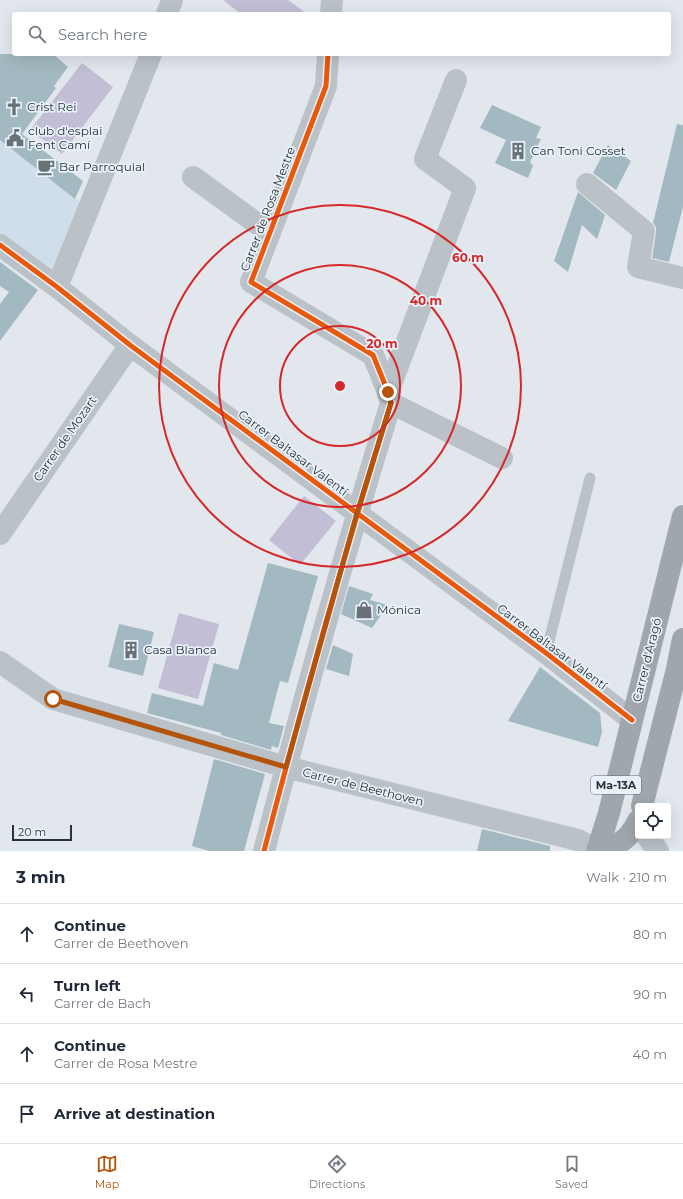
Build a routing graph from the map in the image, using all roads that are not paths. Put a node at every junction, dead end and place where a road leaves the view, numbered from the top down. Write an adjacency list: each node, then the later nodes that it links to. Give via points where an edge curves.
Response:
1 (172, 0): 3 (street)
2 (332, 0): 4 (street)
3 (168, 12)
4 (331, 12)
5 (150, 56): 13 (street)
6 (328, 56): 10 (street, Carrer de Rosa Mestre, via 326,86)
7 (456, 80): 15 (street, via 425,159 465,188)
8 (193, 177): 10 (street, Carrer de Rosa Mestre)
9 (587, 184): 12 (street, via 644,230 638,267)
10 (270, 233): 15 (street, Carrer de Rosa Mestre, via 251,282 373,355)
11 (0, 245): 13 (street, Carrer Baltasar Valentí)
12 (683, 278)
13 (57, 287): 14 (street, Carrer Baltasar Valentí)
14 (130, 345): 18 (street, Carrer Baltasar Valentí); 20 (street, Carrer de Mozart)
15 (390, 397): 16 (street); 18 (street)
16 (502, 458)
17 (590, 478): 22 (lane)
18 (357, 513): 22 (street, Carrer Baltasar Valentí); 26 (street)
19 (683, 516): 25 (main road, Carrer d'Aragó / Ma-13A)
20 (0, 534)
21 (683, 639): 24 (main road)
22 (546, 653): 25 (street, Carrer Baltasar Valentí)
23 (0, 662): 26 (street, Carrer de Beethoven, via 53,699)
24 (680, 670): 27 (main road)
25 (632, 720): 30 (main road, Carrer d'Aragó / Ma-13A)
26 (286, 767): 30 (street, Carrer de Beethoven, via 578,840); 31 (street)
27 (643, 803)
28 (635, 827): 30 (main road, via 628,838 620,843)
29 (649, 839): 32 (street)
30 (597, 850)
31 (264, 851)
32 (658, 851)

